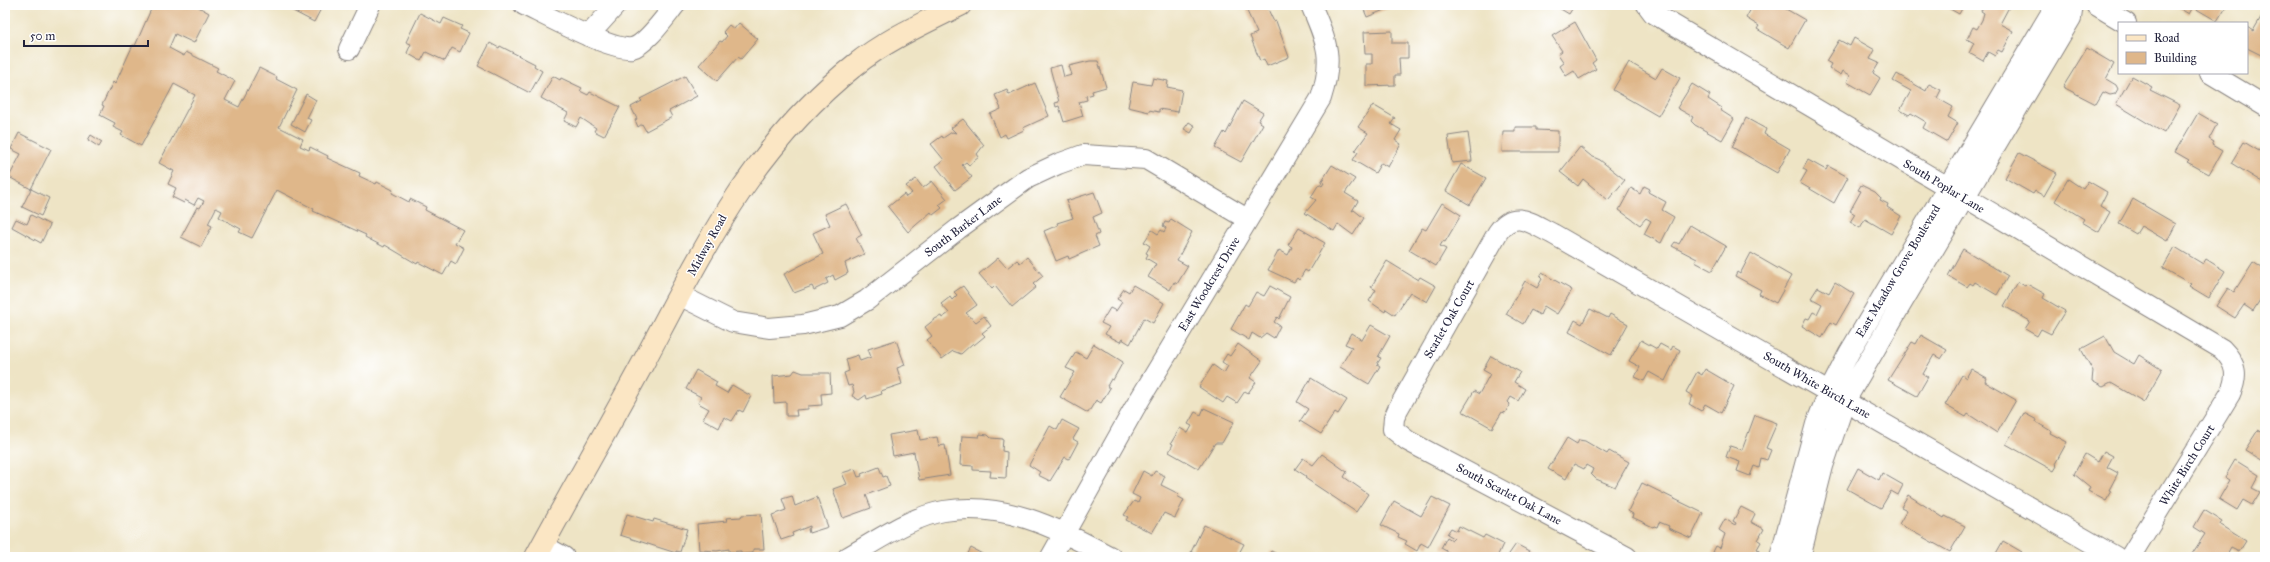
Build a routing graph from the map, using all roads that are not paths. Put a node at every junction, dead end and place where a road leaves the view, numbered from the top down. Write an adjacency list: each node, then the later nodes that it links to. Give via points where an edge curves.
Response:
1 (370, 5): 13 (street)
2 (524, 5): 12 (street)
3 (616, 5): 12 (street)
4 (675, 5): 12 (street, via 652,33 632,48)
5 (960, 5): 20 (main road, Midway Road, via 892,40 855,65 792,124 769,149 725,211)
6 (1311, 5): 19 (street, East Woodcrest Drive, via 1326,39 1329,58 1328,77 1322,98)
7 (1647, 5): 16 (street, South Poplar Lane, via 1653,13)
8 (2058, 5): 16 (street, East Meadow Grove Boulevard)
9 (2073, 5): 17 (street, East Meadow Grove Boulevard, via 2071,18)
10 (2096, 5): 11 (street)
11 (2124, 22)
12 (588, 36)
13 (349, 49)
14 (2212, 74): 15 (street)
15 (2265, 106)
16 (1947, 188): 17 (street, South Poplar Lane); 22 (street, East Meadow Grove Boulevard, via 1849,353)
17 (1964, 198): 21 (street, South Poplar Lane, via 2222,349); 22 (street, East Meadow Grove Boulevard)
18 (1516, 218): 22 (street, South White Birch Lane, via 1553,234); 23 (street, Scarlet Oak Court, via 1505,223 1498,232 1398,409)
19 (1247, 219): 20 (street, South Barker Lane, via 1146,159 1083,155 1028,178 868,300 840,316 803,325 769,328 733,322); 24 (street, East Woodcrest Drive)
20 (679, 295): 25 (main road, Midway Road)
21 (2236, 369): 34 (street, White Birch Court, via 2236,378 2230,394)
22 (1837, 397): 31 (street, East Meadow Grove Boulevard, via 1816,424); 32 (street, East Meadow Grove Boulevard); 33 (street, South White Birch Lane)
23 (1393, 429): 30 (street, South Scarlet Oak Lane, via 1408,441)
24 (1064, 533): 27 (street, via 1029,519 992,509 943,511 909,523); 28 (street, East Woodcrest Drive); 29 (street)
25 (539, 551): 26 (street)
26 (564, 557)
27 (848, 557)
28 (1051, 557)
29 (1110, 557)
30 (1627, 557)
31 (1780, 557)
32 (1800, 557)
33 (2116, 557)
34 (2130, 557)

